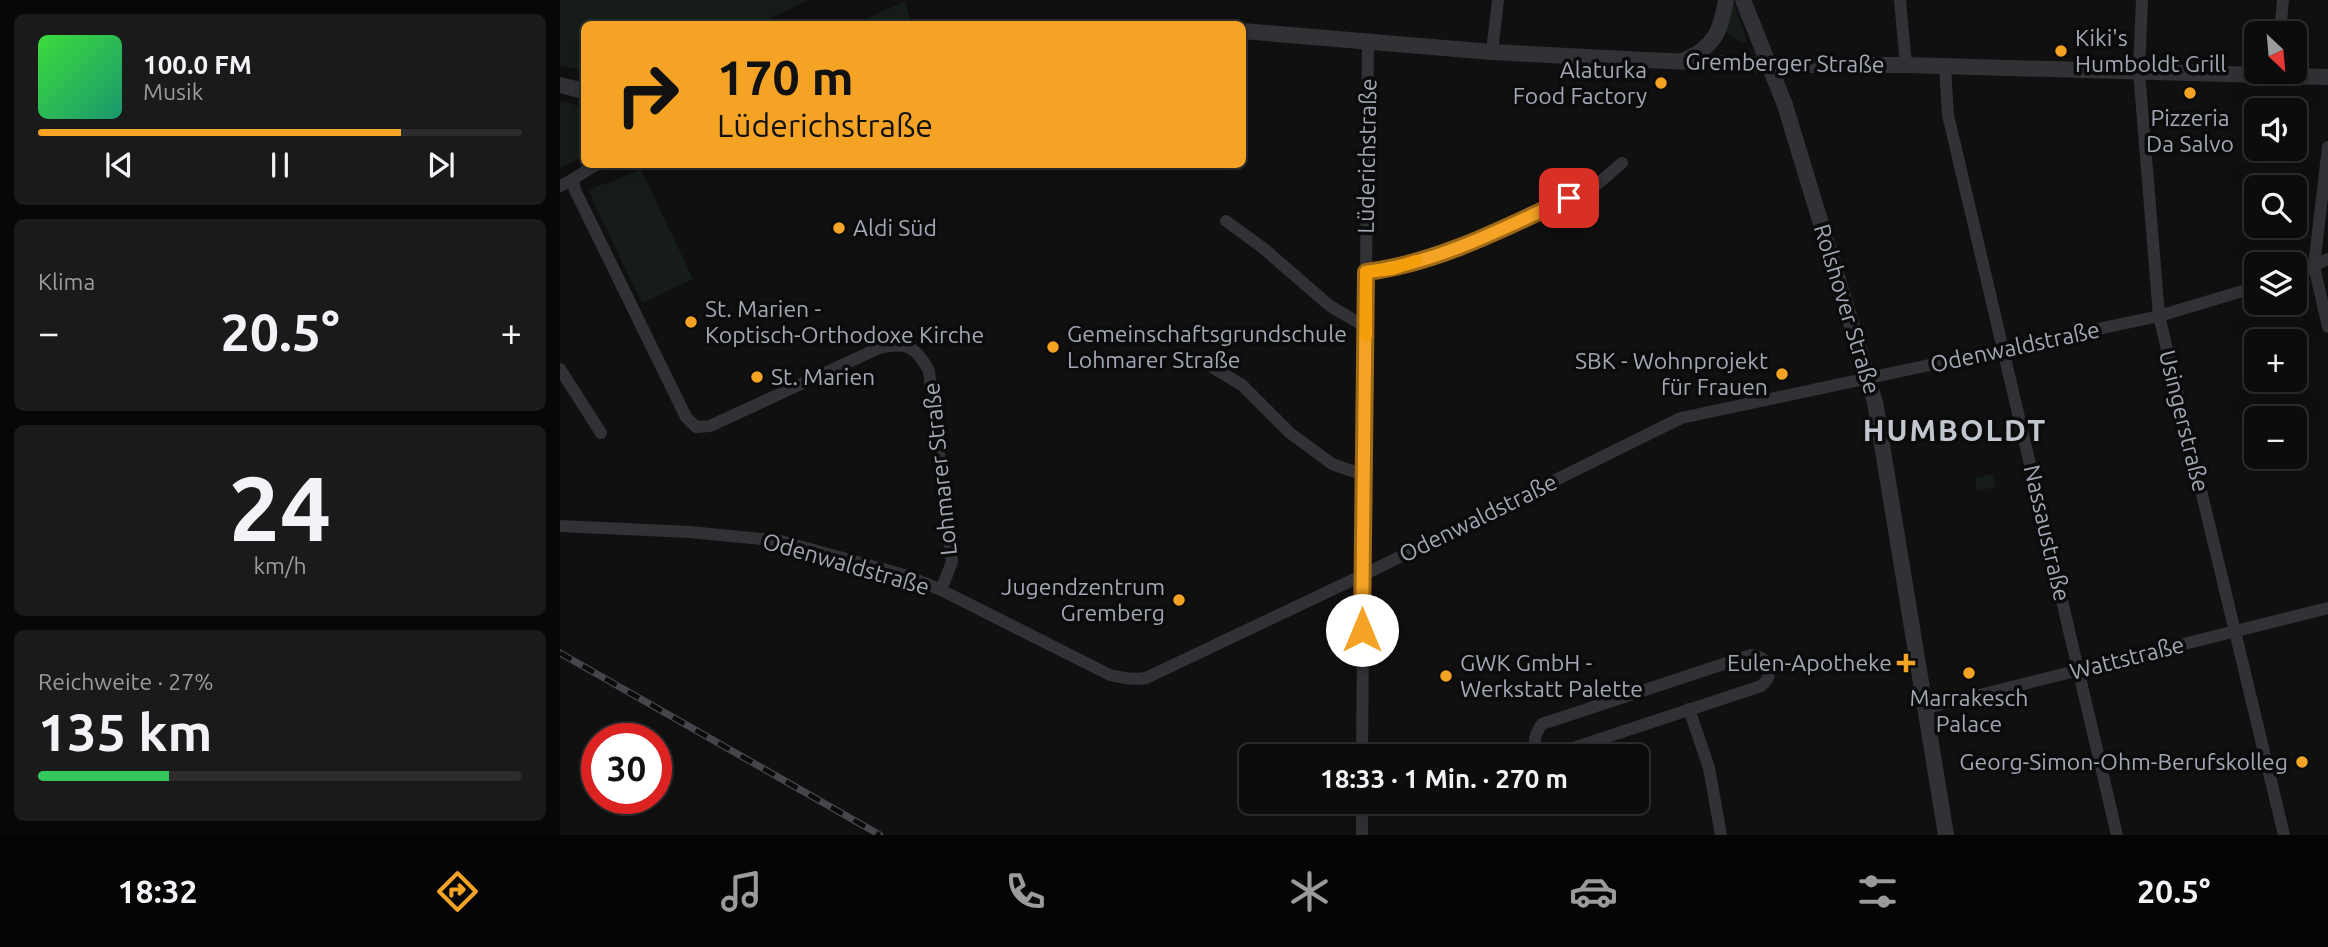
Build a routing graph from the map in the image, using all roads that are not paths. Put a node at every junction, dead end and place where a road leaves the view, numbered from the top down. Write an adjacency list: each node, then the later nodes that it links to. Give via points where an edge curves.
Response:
1 (1498, 0): 10 (street)
2 (1726, 0): 11 (street, via 1723,19 1707,47)
3 (1743, 0): 12 (street, Rolshover Straße)
4 (1900, 0): 13 (street)
5 (2142, 0): 15 (street, Usingerstraße)
6 (2283, 0): 7 (street)
7 (2281, 21)
8 (1246, 31): 9 (street, Gremberger Straße)
9 (1368, 41): 10 (street, Gremberger Straße); 30 (street, Lüderichstraße)
10 (1492, 52): 11 (street, Gremberger Straße)
11 (1682, 61): 12 (street, Gremberger Straße)
12 (1769, 65): 13 (street, Gremberger Straße); 38 (street, Rolshover Straße)
13 (1906, 65): 14 (street, Gremberger Straße)
14 (1945, 66): 15 (street, Gremberger Straße); 35 (street, Nassaustraße, via 1948,115)
15 (2139, 71): 16 (street, Gremberger Straße); 32 (street, Usingerstraße)
16 (2244, 73)
17 (2307, 76): 18 (street, Gremberger Straße)
18 (2328, 78)
19 (560, 85): 20 (street)
20 (581, 89)
21 (2328, 147): 28 (street)
22 (1622, 163): 30 (street, via 1594,187 1453,251)
23 (590, 168): 24 (street)
24 (573, 180): 25 (street); 43 (street, Lohmarer Straße, via 686,417 696,427 710,426 879,348 898,344 923,359 929,371 952,562)
25 (560, 186)
26 (1226, 221): 33 (street, via 1329,306)
27 (2328, 259): 28 (street)
28 (2314, 266): 29 (street); 34 (street)
29 (2307, 269)
30 (1366, 272): 33 (street, Lüderichstraße)
31 (2244, 291): 32 (street, Odenwaldstraße)
32 (2159, 316): 35 (street, Odenwaldstraße); 45 (street, Usingerstraße)
33 (1366, 327): 40 (street, Lüderichstraße)
34 (2328, 327)
35 (2004, 349): 38 (street, Odenwaldstraße); 46 (street, Nassaustraße)
36 (1207, 364): 40 (street, via 1242,385 1290,433 1323,458)
37 (560, 369): 39 (street)
38 (1868, 379): 42 (street, Odenwaldstraße, via 1681,418); 47 (street, Rolshover Straße)
39 (601, 433)
40 (1364, 475): 42 (street, Lüderichstraße)
41 (560, 526): 43 (street, Odenwaldstraße, via 781,541 908,576)
42 (1363, 575): 43 (street, Odenwaldstraße, via 1146,678 1131,680 1110,675); 49 (street, Lüderichstraße)
43 (941, 590)
44 (2328, 608): 45 (street, Wattstraße)
45 (2235, 631): 46 (street, Wattstraße); 55 (street, Usingerstraße)
46 (2079, 670): 47 (street, Wattstraße); 54 (street, Nassaustraße)
47 (1927, 708): 53 (street, Rolshover Straße)
48 (1689, 709): 48 (street, via 1761,686 1768,679 1768,664 1751,655 1542,724 1535,744 1552,755); 52 (street, via 1709,768)
49 (1362, 744)
50 (1362, 814): 51 (street)
51 (1362, 835)
52 (1721, 835)
53 (1946, 835)
54 (2117, 835)
55 (2284, 835)

